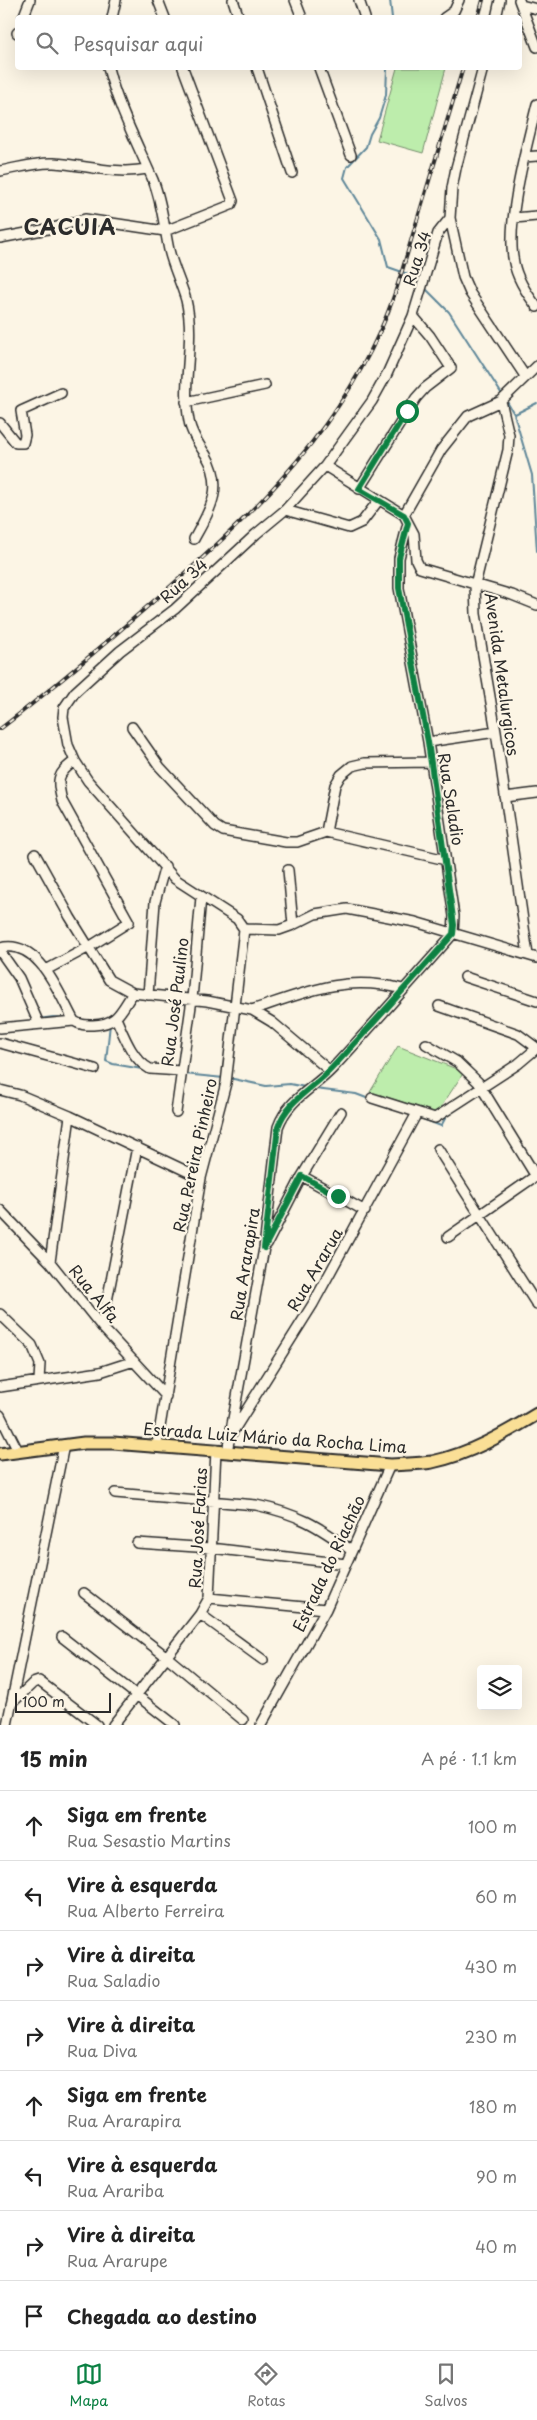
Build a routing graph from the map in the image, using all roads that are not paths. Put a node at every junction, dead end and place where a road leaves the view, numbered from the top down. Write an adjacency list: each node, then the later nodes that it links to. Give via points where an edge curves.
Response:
1 (30, 0): 11 (street)
2 (116, 0): 12 (street)
3 (158, 0): 13 (street)
4 (233, 0): 14 (street)
5 (295, 0): 15 (street)
6 (359, 0): 16 (street)
7 (459, 0): 17 (street)
8 (500, 0): 18 (street)
9 (520, 2): 10 (street); 19 (street)
10 (537, 9)
11 (24, 15)
12 (113, 15)
13 (164, 15)
14 (238, 15)
15 (301, 15)
16 (363, 15)
17 (448, 15)
18 (497, 15)
19 (537, 44)
20 (109, 70): 29 (street)
21 (184, 70): 35 (street, via 233,203)
22 (260, 70): 31 (street)
23 (320, 70): 26 (street)
24 (482, 70): 33 (street, via 456,168)
25 (537, 104): 28 (street)
26 (351, 155)
27 (537, 156): 28 (street)
28 (524, 157): 34 (street)
29 (147, 169): 30 (street, via 113,171 54,163); 35 (street, via 158,194)
30 (0, 171)
31 (292, 173)
32 (537, 216): 34 (street)
33 (450, 218): 38 (street, Rua 34, via 438,233); 40 (street, via 470,293)
34 (514, 218): 37 (street, via 514,263 521,284)
35 (165, 231): 36 (street, via 85,219); 44 (street, via 190,319)
36 (0, 238)
37 (537, 307)
38 (413, 316): 46 (street, Rua 34, via 372,401); 47 (street, via 451,368 416,398)
39 (537, 366): 40 (street, Rua Saladio)
40 (525, 376): 43 (street, Rua Saladio)
41 (265, 385): 44 (street)
42 (61, 392): 45 (street, via 21,410 23,443 16,443)
43 (503, 398): 50 (street, Rua Saladio, via 468,416 441,450); 52 (street, Avenida Metalurgicos, via 508,450)
44 (186, 402): 51 (street, via 191,427 215,476 211,506)
45 (0, 423)
46 (324, 466): 47 (street); 49 (street, Rua 34)
47 (359, 489): 48 (street)
48 (378, 501): 49 (street, via 362,522 349,528); 50 (street)
49 (286, 510): 57 (street, Rua 34, via 175,609 120,651 69,699 62,717)
50 (406, 519): 52 (street, via 414,534 416,560 420,568); 56 (street, Rua Saladio, via 399,558 399,588)
51 (194, 539)
52 (475, 585): 53 (street); 55 (street, Avenida Metalurgicos, via 476,614)
53 (537, 604)
54 (132, 727): 61 (street, via 160,767 223,831 286,842 297,842)
55 (496, 732): 56 (street); 60 (street, Avenida Metalurgicos)
56 (428, 742): 58 (street, Rua Saladio)
57 (75, 761): 64 (street, Rua 34, via 88,781); 70 (street, via 61,772 58,780 62,801 129,922)
58 (430, 762): 61 (street, via 352,766 335,785); 63 (street, Rua Saladio)
59 (537, 793): 60 (street)
60 (506, 797): 72 (street, Avenida Metalurgicos)
61 (326, 832): 63 (street)
62 (35, 854): 70 (street)
63 (446, 860): 69 (street, Rua Saladio, via 454,916)
64 (166, 866): 66 (street, Rua 34, via 175,879); 77 (street, via 155,902)
65 (288, 870): 67 (street)
66 (201, 896): 68 (street, Rua 34, via 237,919); 78 (street, Rua José Paulino)
67 (293, 925): 68 (street, via 279,930); 69 (street, via 315,914 347,909 415,922)
68 (244, 929): 80 (street, Rua Pereira Pinheiro)
69 (453, 934): 72 (street); 75 (street, Rua Ararapira)
70 (89, 948): 73 (street); 76 (street, via 109,980)
71 (0, 950): 73 (street, via 15,947 24,950); 85 (street, via 19,978)
72 (532, 956)
73 (46, 970): 83 (street)
74 (465, 977): 79 (street)
75 (403, 989): 82 (street, via 365,982 345,983); 91 (street, Rua Ararapira)
76 (133, 993): 77 (street); 84 (street)
77 (148, 995): 78 (street)
78 (192, 999): 80 (street); 92 (street, Rua José Paulino)
79 (537, 1001)
80 (235, 1006): 82 (street); 104 (street, Rua Pereira Pinheiro, via 226,1083)
81 (439, 1006): 89 (street, via 518,1034)
82 (252, 1010): 91 (street, via 272,1022)
83 (71, 1017): 84 (street, via 82,1025 105,1024); 85 (street)
84 (116, 1018): 92 (street, via 130,1048 145,1067)
85 (38, 1024): 86 (street)
86 (0, 1028)
87 (0, 1043): 90 (street)
88 (426, 1044): 93 (street, via 457,1062)
89 (537, 1048): 93 (street)
90 (95, 1069)
91 (330, 1071): 109 (street, Rua Ararapira, via 283,1114 278,1127)
92 (181, 1074): 96 (street, Rua José Paulino)
93 (482, 1088): 98 (street, via 438,1117); 103 (street)
94 (0, 1090): 99 (street)
95 (372, 1098): 98 (street)
96 (176, 1112)
97 (341, 1112): 102 (street)
98 (417, 1113): 106 (street, Rua Ararua)
99 (70, 1116): 100 (street); 110 (street)
100 (137, 1147): 104 (street); 113 (street)
101 (438, 1149): 107 (street)
102 (302, 1176): 106 (street); 109 (street)
103 (537, 1176): 107 (street)
104 (201, 1178): 117 (street, Rua Pereira Pinheiro)
105 (0, 1210): 110 (street, Rua Alfa)
106 (364, 1211): 120 (street, Rua Ararua, via 313,1304)
107 (481, 1214): 108 (street); 111 (street)
108 (448, 1237)
109 (264, 1248): 120 (street, Rua Ararapira)
110 (50, 1262): 113 (street, Rua Alfa)
111 (537, 1306)
112 (0, 1314): 115 (street, via 32,1346 40,1364)
113 (102, 1327): 114 (street, Rua Alfa)
114 (134, 1361): 115 (street, via 100,1372); 117 (street, Rua Alfa)
115 (39, 1380): 116 (street)
116 (0, 1387)
117 (166, 1396): 122 (street, Rua Pereira Pinheiro)
118 (537, 1414): 126 (main road, Estrada Luiz Mário da Rocha Lima, via 512,1430 460,1454 431,1462)
119 (0, 1415): 123 (street)
120 (230, 1436): 124 (street, Rua Ararapira)
121 (64, 1445): 122 (main road, Estrada Luiz Mário da Rocha Lima); 123 (main road, Estrada Luiz Mário da Rocha Lima); 141 (street)
122 (157, 1445): 124 (main road, Estrada Luiz Mário da Rocha Lima)
123 (18, 1451): 125 (main road, Estrada Luiz Mário da Rocha Lima)
124 (222, 1451): 126 (main road, Estrada Luiz Mário da Rocha Lima); 128 (street, Rua José Farias)
125 (0, 1454)
126 (390, 1465): 131 (street, Estrada do Riachão)
127 (115, 1493): 128 (street)
128 (214, 1502): 130 (street, Rua José Farias); 131 (street, via 256,1505 299,1516 322,1528)
129 (137, 1543): 130 (street)
130 (211, 1548): 132 (street); 134 (street, Rua José Farias)
131 (351, 1550): 132 (street, Estrada do Riachão)
132 (346, 1564): 135 (street, Estrada do Riachão)
133 (84, 1592): 138 (street)
134 (209, 1598): 135 (street); 136 (street, Rua José Farias)
135 (326, 1609): 147 (street, Estrada do Riachão)
136 (200, 1614): 138 (street, Rua José Farias); 139 (street)
137 (62, 1637): 140 (street)
138 (167, 1657): 140 (street, Rua José Farias); 142 (street)
139 (263, 1660)
140 (136, 1694): 145 (street, Rua José Farias); 146 (street)
141 (12, 1704): 143 (street); 144 (street, via 33,1683 39,1682)
142 (243, 1720)
143 (7, 1725)
144 (97, 1725)
145 (113, 1725)
146 (175, 1725)
147 (261, 1725)

